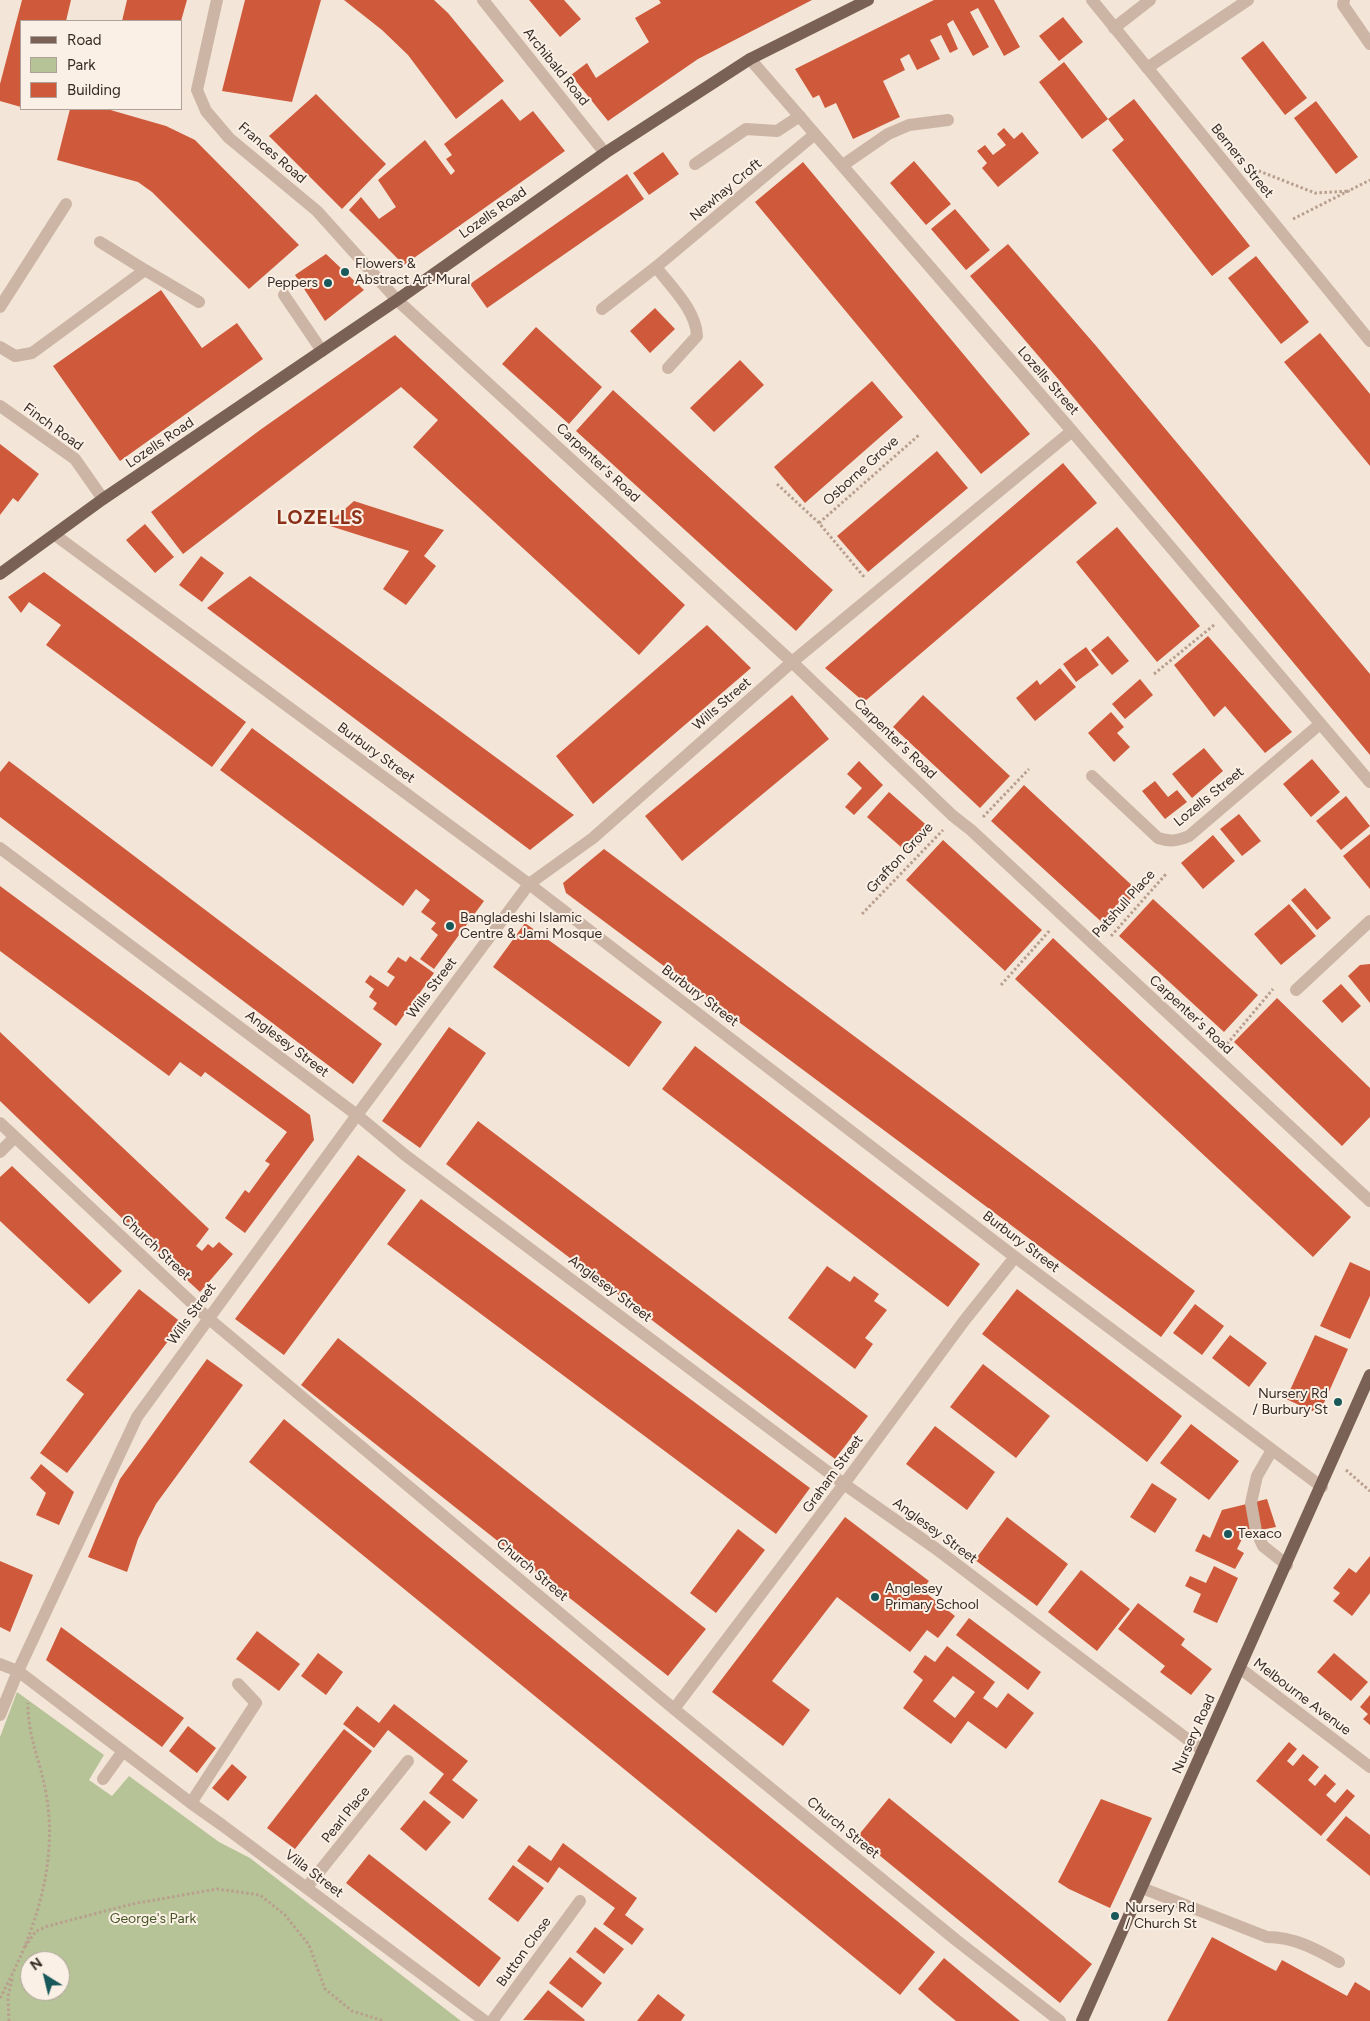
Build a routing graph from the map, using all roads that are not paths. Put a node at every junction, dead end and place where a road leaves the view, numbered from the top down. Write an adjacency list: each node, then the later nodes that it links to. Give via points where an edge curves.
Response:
1 (217, 0): 23 (street, Frances Road, via 197,90 206,111 229,138 316,211)
2 (483, 0): 15 (street, Archibald Road)
3 (868, 0): 10 (main road, Lozells Road)
4 (1092, 0): 8 (street, Berners Street)
5 (1150, 0): 8 (street)
6 (1248, 0): 11 (street)
7 (1344, 0): 9 (street, via 1343,4)
8 (1114, 28): 11 (street, Berners Street)
9 (1370, 44)
10 (750, 59): 12 (street, Lozells Street); 15 (main road, Lozells Road)
11 (1147, 68): 27 (street, Berners Street)
12 (800, 116): 14 (street, Lozells Street); 16 (street, via 777,130 746,130)
13 (948, 120): 17 (street, via 909,125 888,134)
14 (815, 134): 17 (street, Lozells Street); 20 (street, Newhay Croft)
15 (605, 153): 23 (main road, Lozells Road)
16 (695, 164)
17 (842, 165): 32 (street, Lozells Street)
18 (66, 204): 25 (street)
19 (100, 242): 21 (street)
20 (656, 267): 26 (street, Newhay Croft); 30 (street, via 692,314 697,327 697,336)
21 (145, 270): 24 (street); 28 (street, via 32,353 15,356)
22 (284, 295): 29 (street)
23 (397, 300): 29 (main road, Lozells Road); 36 (street, Carpenter's Road)
24 (199, 302)
25 (0, 307)
26 (602, 309)
27 (1370, 341)
28 (0, 347)
29 (322, 351): 33 (main road, Lozells Road)
30 (668, 368)
31 (0, 406): 33 (street, Finch Road, via 75,459)
32 (1072, 431): 36 (street, Wills Street); 37 (street, Lozells Street)
33 (103, 499): 34 (main road, Lozells Road)
34 (55, 536): 35 (main road, Lozells Road); 41 (street, Burbury Street)
35 (0, 574)
36 (792, 662): 41 (street, Wills Street, via 593,838); 48 (street, Carpenter's Road)
37 (1320, 724): 38 (street, Lozells Street, via 1189,836 1178,840 1158,838); 39 (street, Lozells Street)
38 (1092, 776)
39 (1370, 782)
40 (0, 848): 44 (street, Anglesey Street)
41 (529, 884): 44 (street, Wills Street); 49 (street, Burbury Street)
42 (1370, 921): 43 (street)
43 (1296, 990)
44 (356, 1114): 50 (street, Wills Street); 53 (street, Anglesey Street)
45 (0, 1123): 46 (street, Church Street)
46 (15, 1137): 47 (street); 50 (street, Church Street)
47 (0, 1152)
48 (1370, 1201)
49 (1015, 1257): 52 (street, Burbury Street); 53 (street, Graham Street)
50 (208, 1318): 58 (street, Wills Street, via 137,1417); 60 (street, Church Street)
51 (1370, 1375): 54 (main road, Nursery Road)
52 (1272, 1450): 54 (street, Burbury Street); 55 (street, via 1257,1476 1251,1503 1256,1531 1263,1546)
53 (844, 1484): 60 (street, Graham Street); 63 (street, Anglesey Street, via 935,1548)
54 (1322, 1487): 55 (main road, Nursery Road)
55 (1287, 1565): 57 (main road, Nursery Road)
56 (0, 1664): 58 (street, Villa Street)
57 (1241, 1668): 63 (main road, Nursery Road); 65 (street, Melbourne Avenue)
58 (18, 1672): 61 (street, Wills Street); 62 (street, Villa Street)
59 (238, 1684): 67 (street, via 256,1703)
60 (674, 1709): 74 (street, Church Street)
61 (0, 1715)
62 (123, 1751): 66 (street); 67 (street, Villa Street)
63 (1204, 1752): 69 (main road, Nursery Road)
64 (408, 1761): 68 (street, Pearl Place)
65 (1370, 1767)
66 (103, 1779)
67 (191, 1803): 68 (street, Villa Street)
68 (307, 1888): 72 (street, Villa Street)
69 (1142, 1888): 71 (street, via 1267,1937 1281,1937 1310,1946); 75 (main road, Nursery Road)
70 (580, 1901): 73 (street, Button Close)
71 (1339, 1962)
72 (486, 2021)
73 (492, 2021)
74 (1060, 2021)
75 (1082, 2021)

